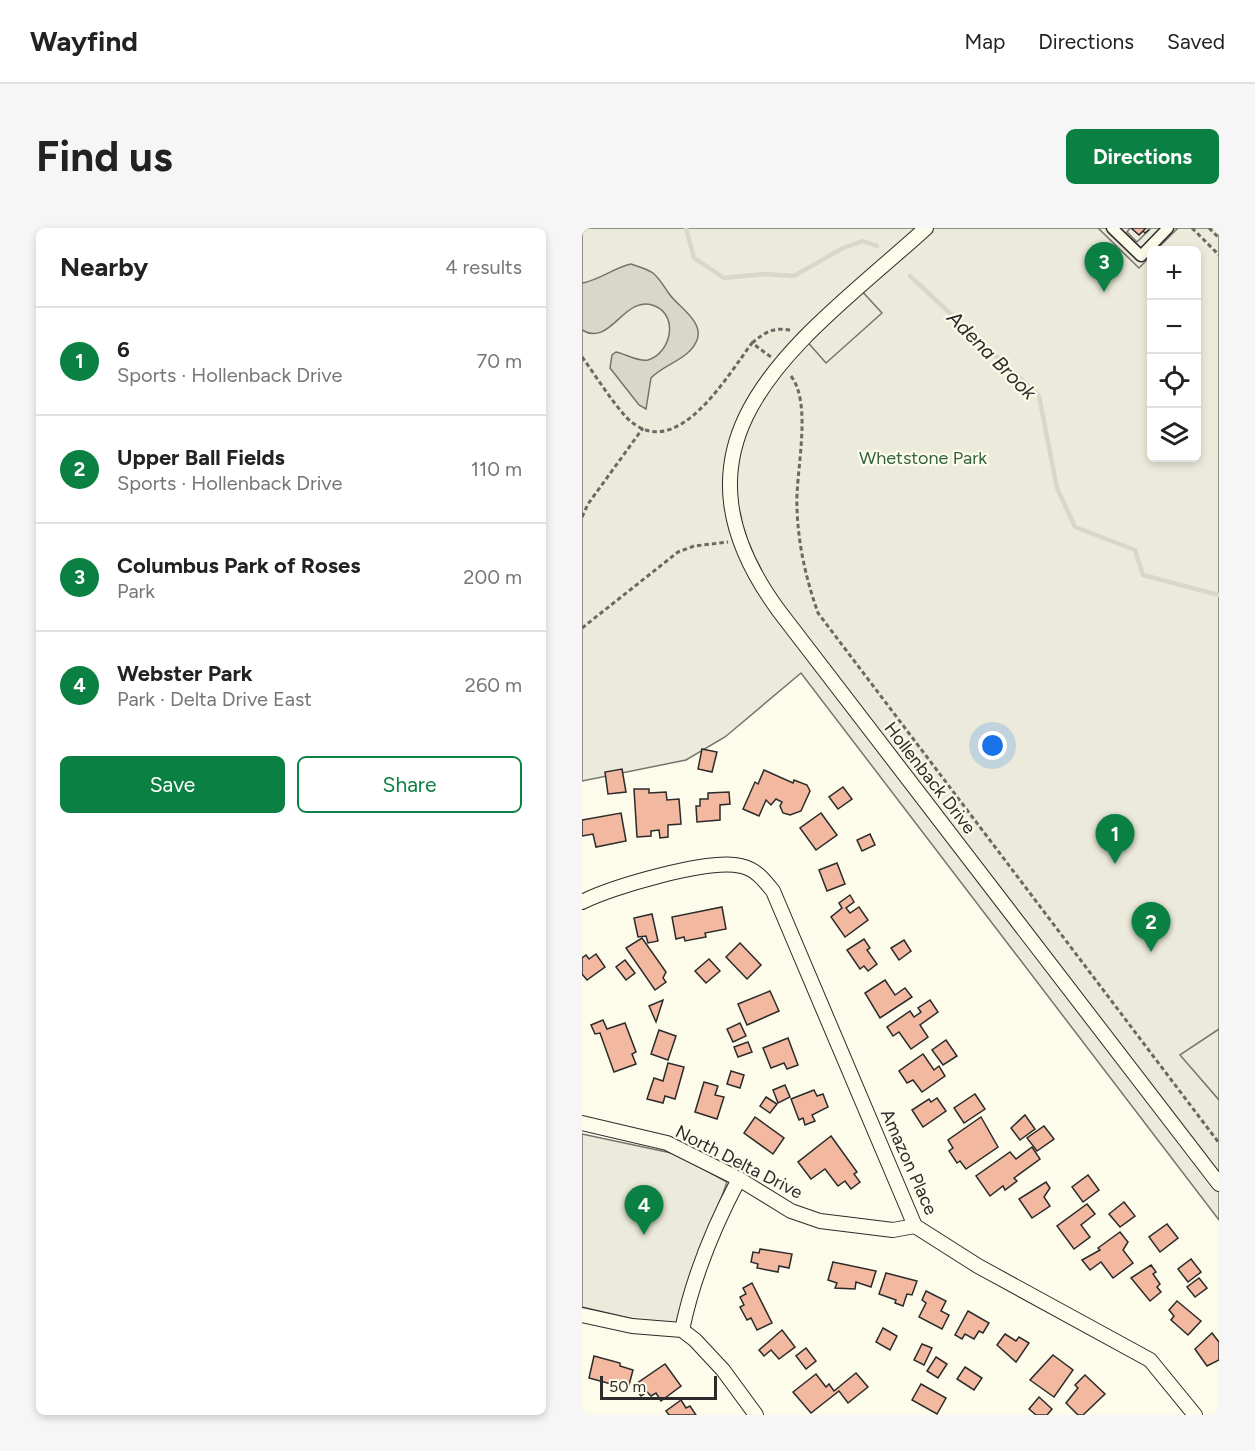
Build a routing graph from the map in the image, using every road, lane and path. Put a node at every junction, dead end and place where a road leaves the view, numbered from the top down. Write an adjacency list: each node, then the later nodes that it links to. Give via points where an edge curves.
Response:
1 (926, 228): 11 (street, Hollenback Drive)
2 (1112, 228): 3 (street, via 1141,256)
3 (1168, 228)
4 (1192, 228): 7 (path)
5 (1209, 228): 6 (path)
6 (1219, 238)
7 (1219, 255)
8 (800, 333): 9 (path, via 775,329)
9 (752, 343): 11 (path); 12 (path, via 703,408 676,428)
10 (582, 357): 12 (path, via 627,418)
11 (779, 363): 14 (street, Hollenback Drive, via 734,442 729,496); 18 (path, via 796,382 800,408 797,508 804,569 818,613)
12 (643, 428): 13 (path)
13 (582, 517)
14 (738, 540): 15 (path, via 678,552); 20 (street, Hollenback Drive, via 760,585 779,611)
15 (582, 628)
16 (582, 902): 21 (street, Amazon Place, via 638,880 720,865 741,866 760,875 773,891)
17 (582, 1123): 19 (street, North Delta Drive, via 667,1143)
18 (1219, 1143)
19 (739, 1179): 21 (street, North Delta Drive, via 791,1211 820,1221 893,1230); 23 (street, via 721,1212 696,1276)
20 (1219, 1184)
21 (915, 1226): 25 (street, Amazon Place, via 978,1266 1150,1360)
22 (582, 1315): 23 (street, via 632,1326)
23 (682, 1330): 24 (street, via 723,1370)
24 (756, 1415)
25 (1195, 1415)

